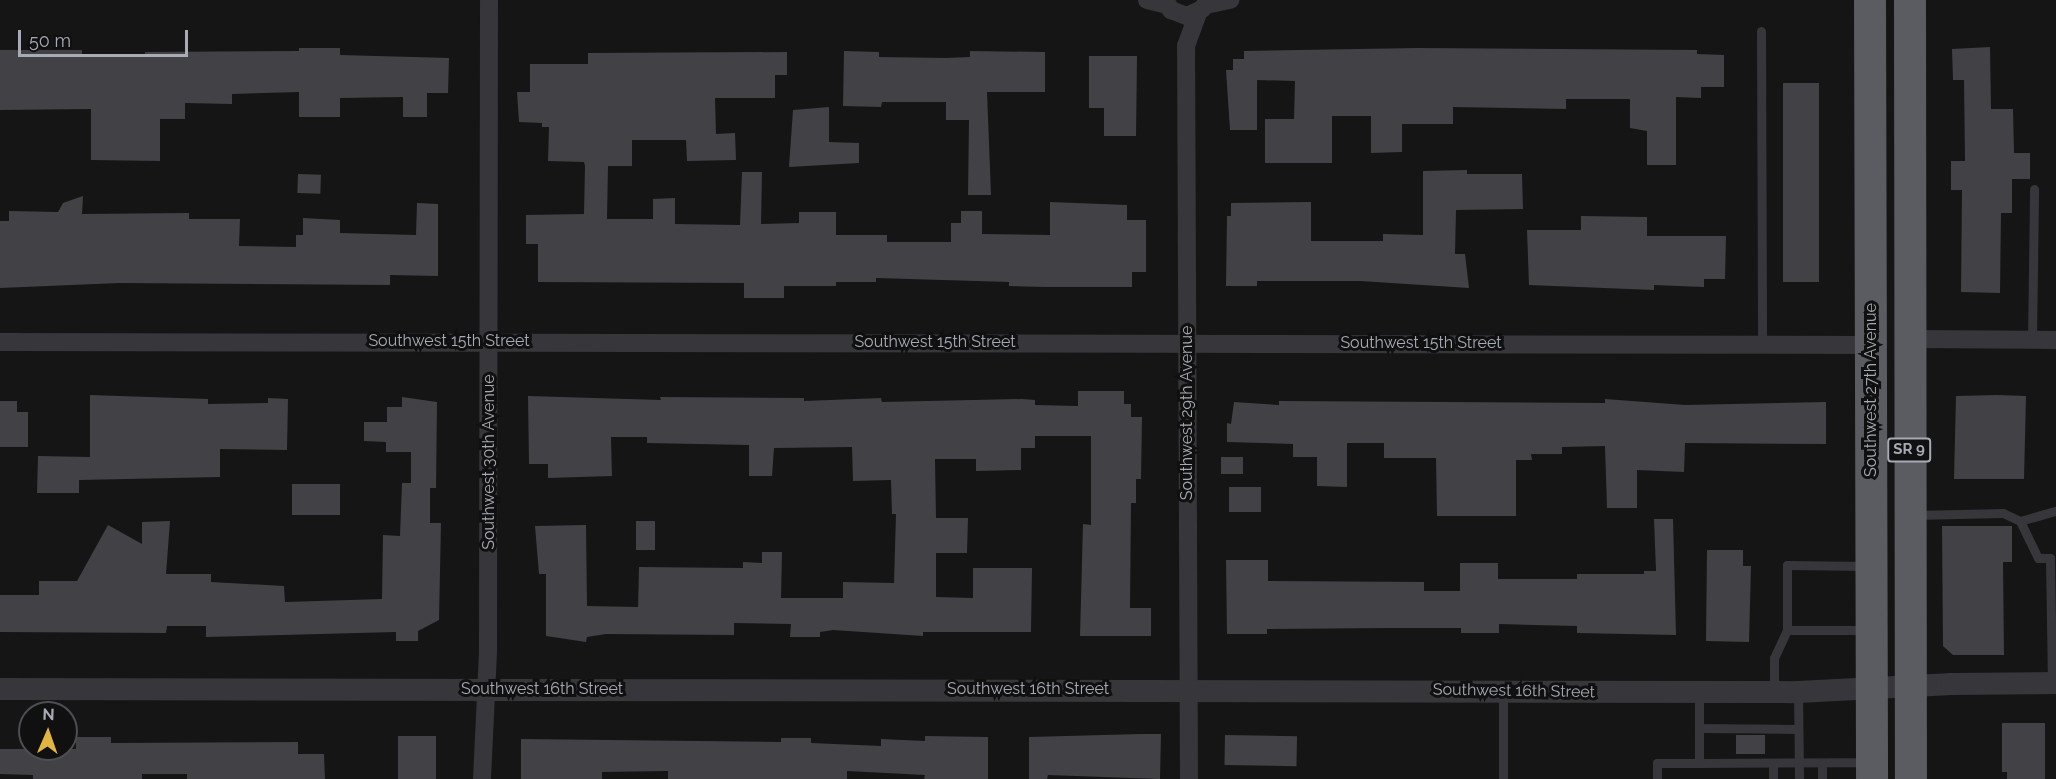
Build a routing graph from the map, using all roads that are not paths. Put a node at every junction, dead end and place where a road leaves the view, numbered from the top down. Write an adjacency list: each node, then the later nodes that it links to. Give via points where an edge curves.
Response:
1 (489, 0): 17 (street, Southwest 30th Avenue)
2 (1147, 0): 7 (street)
3 (1230, 0): 8 (street)
4 (1870, 0): 20 (highway, Southwest 27th Avenue / SR 9)
5 (1881, 0): 10 (highway, via 1900,18)
6 (1910, 0): 10 (highway, SR 9)
7 (1170, 6): 8 (street); 11 (street, Southwest 29th Avenue)
8 (1204, 6): 11 (street, Southwest 29th Avenue)
9 (1761, 31): 19 (lane)
10 (1910, 39): 13 (highway, SR 9)
11 (1186, 46): 18 (street, Southwest 29th Avenue)
12 (2034, 189): 14 (lane)
13 (1910, 339): 14 (street); 22 (highway, SR 9)
14 (2032, 340): 15 (street)
15 (2056, 340)
16 (0, 342): 17 (street, Southwest 15th Street)
17 (490, 342): 18 (street, Southwest 15th Street); 30 (street, Southwest 30th Avenue)
18 (1186, 342): 19 (street, Southwest 15th Street); 31 (street, Southwest 29th Avenue)
19 (1761, 345): 20 (street, Southwest 15th Street)
20 (1871, 345): 24 (highway, Southwest 27th Avenue / SR 9)
21 (2056, 511): 23 (lane)
22 (1909, 515): 23 (lane, via 2003,513); 28 (highway, SR 9)
23 (2020, 521): 27 (lane, via 2038,558 2050,558)
24 (1871, 566): 25 (lane, via 1787,565); 26 (highway, Southwest 27th Avenue / SR 9)
25 (1787, 630): 26 (lane); 35 (lane, via 1774,658)
26 (1872, 630): 32 (highway, Southwest 27th Avenue / SR 9)
27 (2054, 683): 28 (street, Southwest 16th Street)
28 (1910, 686): 32 (street, Southwest 16th Street); 51 (highway, SR 9)
29 (0, 689): 30 (street, Southwest 16th Street)
30 (485, 689): 31 (street, Southwest 16th Street); 44 (street, Southwest 30th Avenue)
31 (1188, 689): 33 (street, Southwest 16th Street); 45 (street, Southwest 29th Avenue)
32 (1872, 689): 36 (street, Southwest 16th Street); 43 (highway, Southwest 27th Avenue / SR 9)
33 (1503, 691): 34 (street, Southwest 16th Street); 46 (lane)
34 (1699, 692): 35 (street, Southwest 16th Street); 37 (lane)
35 (1774, 692): 36 (street, Southwest 16th Street)
36 (1798, 693): 38 (lane)
37 (1699, 728): 38 (lane); 39 (lane)
38 (1798, 729): 41 (lane)
39 (1699, 763): 40 (lane); 47 (lane, via 1657,763)
40 (1773, 763): 41 (lane); 48 (lane)
41 (1798, 763): 42 (lane); 49 (lane)
42 (1822, 763): 43 (lane); 50 (lane)
43 (1872, 770)
44 (482, 779)
45 (1189, 779)
46 (1503, 779)
47 (1657, 779)
48 (1773, 779)
49 (1798, 779)
50 (1822, 779)
51 (1911, 779)

